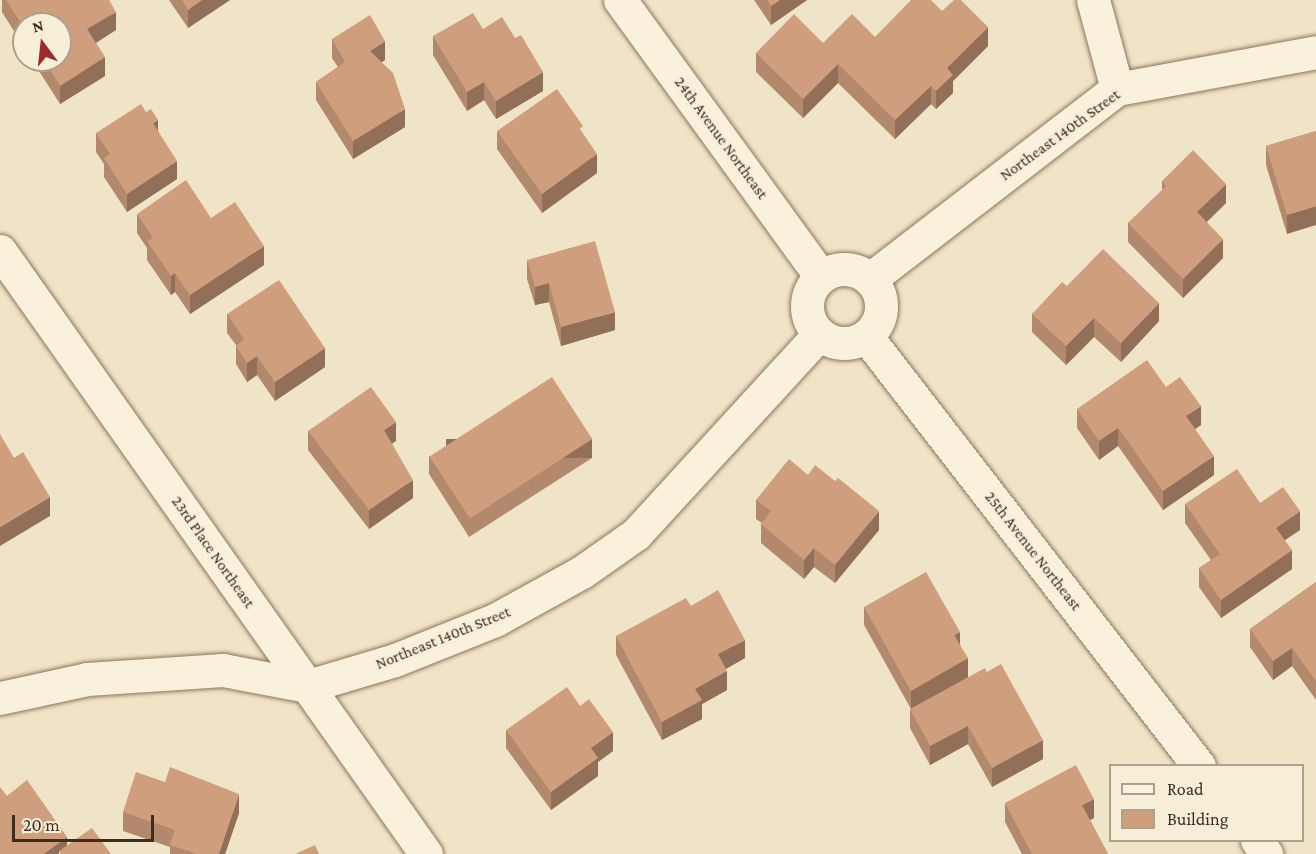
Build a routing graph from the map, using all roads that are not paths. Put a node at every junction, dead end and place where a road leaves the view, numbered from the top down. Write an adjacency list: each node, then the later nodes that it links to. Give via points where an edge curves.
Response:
1 (620, 0): 6 (street, 24th Avenue Northeast)
2 (1093, 0): 4 (street)
3 (1316, 52): 4 (street, Northeast 140th Street)
4 (1117, 89): 7 (street, Northeast 140th Street)
5 (0, 251): 10 (street, 23rd Place Northeast)
6 (821, 277): 7 (street, via 848,269); 8 (street, via 809,293 806,305 808,318)
7 (870, 279): 9 (street, via 877,288 882,311 878,323)
8 (819, 334): 9 (street, via 836,343 849,344); 10 (street, Northeast 140th Street, via 636,534 582,572 495,620 395,660)
9 (866, 336): 12 (street, 25th Avenue Northeast)
10 (308, 686): 11 (street, Northeast 140th Street, via 223,670 87,679); 13 (street, 23rd Place Northeast)
11 (0, 698)
12 (1198, 764)
13 (426, 854)

